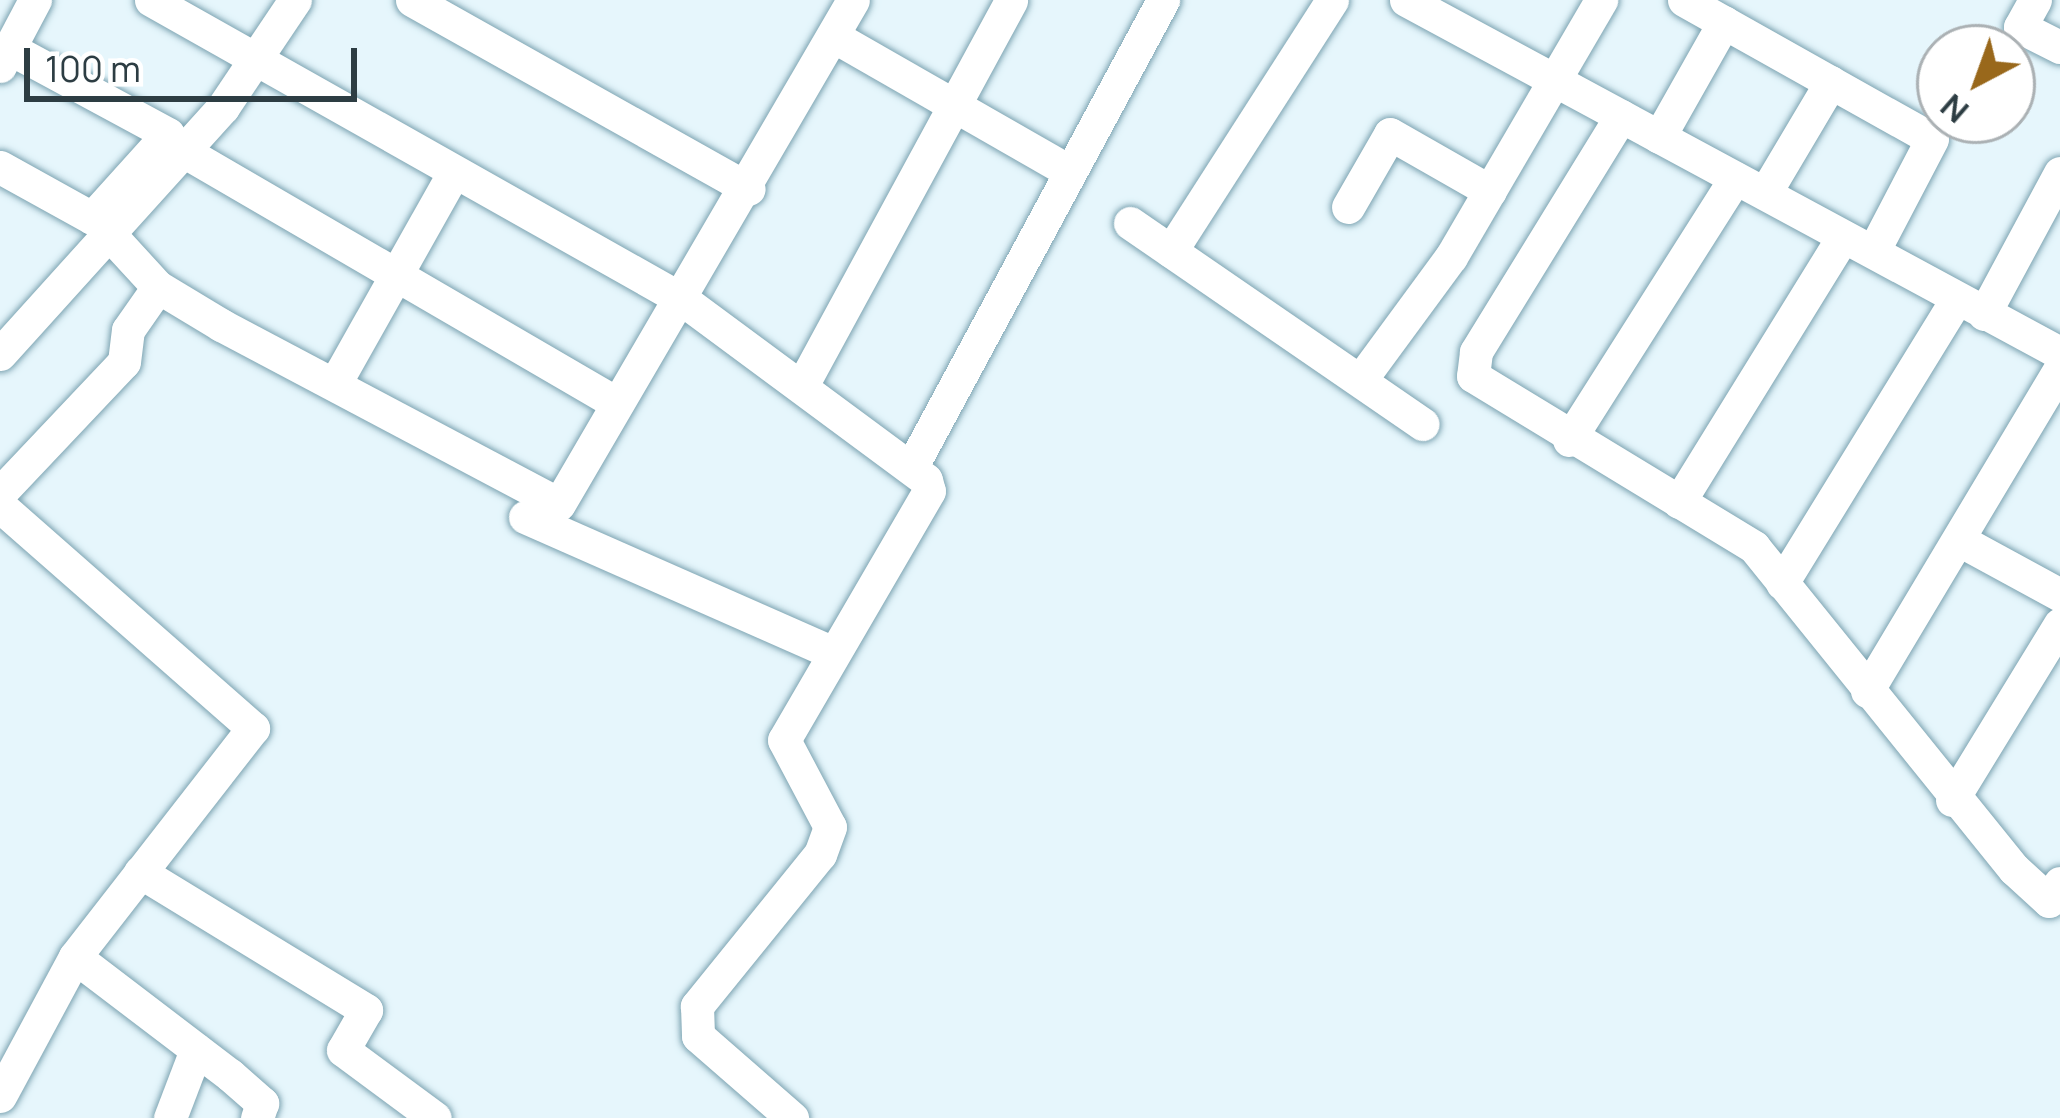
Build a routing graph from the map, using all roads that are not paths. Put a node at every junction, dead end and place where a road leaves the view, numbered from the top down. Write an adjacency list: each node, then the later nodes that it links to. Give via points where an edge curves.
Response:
1 (35, 0): 17 (street)
2 (151, 0): 18 (street)
3 (295, 0): 18 (street)
4 (412, 0): 32 (street)
5 (853, 0): 15 (street)
6 (1011, 0): 21 (street)
7 (1163, 0): 28 (street)
8 (1332, 0): 38 (street)
9 (1406, 0): 13 (street)
10 (1600, 0): 19 (street)
11 (1684, 0): 14 (street)
12 (2035, 0): 16 (street, via 2020,26)
13 (1444, 9): 19 (street)
14 (1724, 22): 20 (street); 24 (street)
15 (833, 36): 21 (street); 32 (street)
16 (2060, 47)
17 (5, 57): 27 (street, via 168,134 92,218)
18 (257, 60): 26 (street); 29 (street)
19 (1556, 79): 22 (street); 33 (street)
20 (1832, 82): 23 (street); 31 (street)
21 (952, 104): 28 (street); 48 (street)
22 (1621, 116): 24 (street); 51 (street, via 1472,363 1488,394)
23 (1916, 120)
24 (1659, 136): 31 (street)
25 (1927, 144): 37 (street)
26 (185, 152): 36 (street); 39 (street)
27 (0, 167)
28 (1070, 172): 52 (street)
29 (453, 173): 39 (street); 41 (street)
30 (2060, 173): 42 (street)
31 (1750, 186): 37 (street); 51 (street)
32 (749, 189): 41 (street)
33 (1490, 191): 34 (street, via 1390,134); 46 (street)
34 (1348, 207)
35 (1130, 223): 38 (street)
36 (112, 237): 40 (street); 44 (street)
37 (1858, 244): 42 (street); 54 (street)
38 (1171, 251): 46 (street)
39 (396, 274): 47 (street); 49 (street)
40 (158, 287): 47 (street); 53 (street, via 128,330 124,362)
41 (683, 300): 48 (street); 49 (street)
42 (1970, 307): 43 (street); 58 (street)
43 (2060, 353)
44 (0, 354)
45 (2060, 369): 57 (street)
46 (1362, 377): 50 (street)
47 (338, 378): 49 (street, via 560,504)
48 (804, 382): 52 (street)
49 (615, 402)
50 (1423, 424)
51 (1569, 440): 54 (street)
52 (911, 468): 61 (street, via 929,491)
53 (0, 494)
54 (1679, 502): 58 (street, via 1754,547)
55 (0, 506): 64 (street, via 253,728)
56 (525, 517): 61 (street)
57 (1961, 541): 59 (street); 62 (street)
58 (1782, 583): 62 (street)
59 (2060, 595)
60 (2060, 624): 63 (street)
61 (833, 653): 73 (street, via 784,740 830,826 820,854 697,1006 698,1036)
62 (1867, 691): 63 (street)
63 (1952, 800): 65 (street, via 2050,901)
64 (140, 872): 66 (street); 69 (street, via 366,1010 343,1050)
65 (2060, 883)
66 (75, 957): 67 (street); 68 (street)
67 (196, 1051): 70 (street); 71 (street, via 262,1103)
68 (0, 1096)
69 (392, 1104): 72 (street)
70 (170, 1118)
71 (257, 1118)
72 (435, 1118)
73 (792, 1118)

